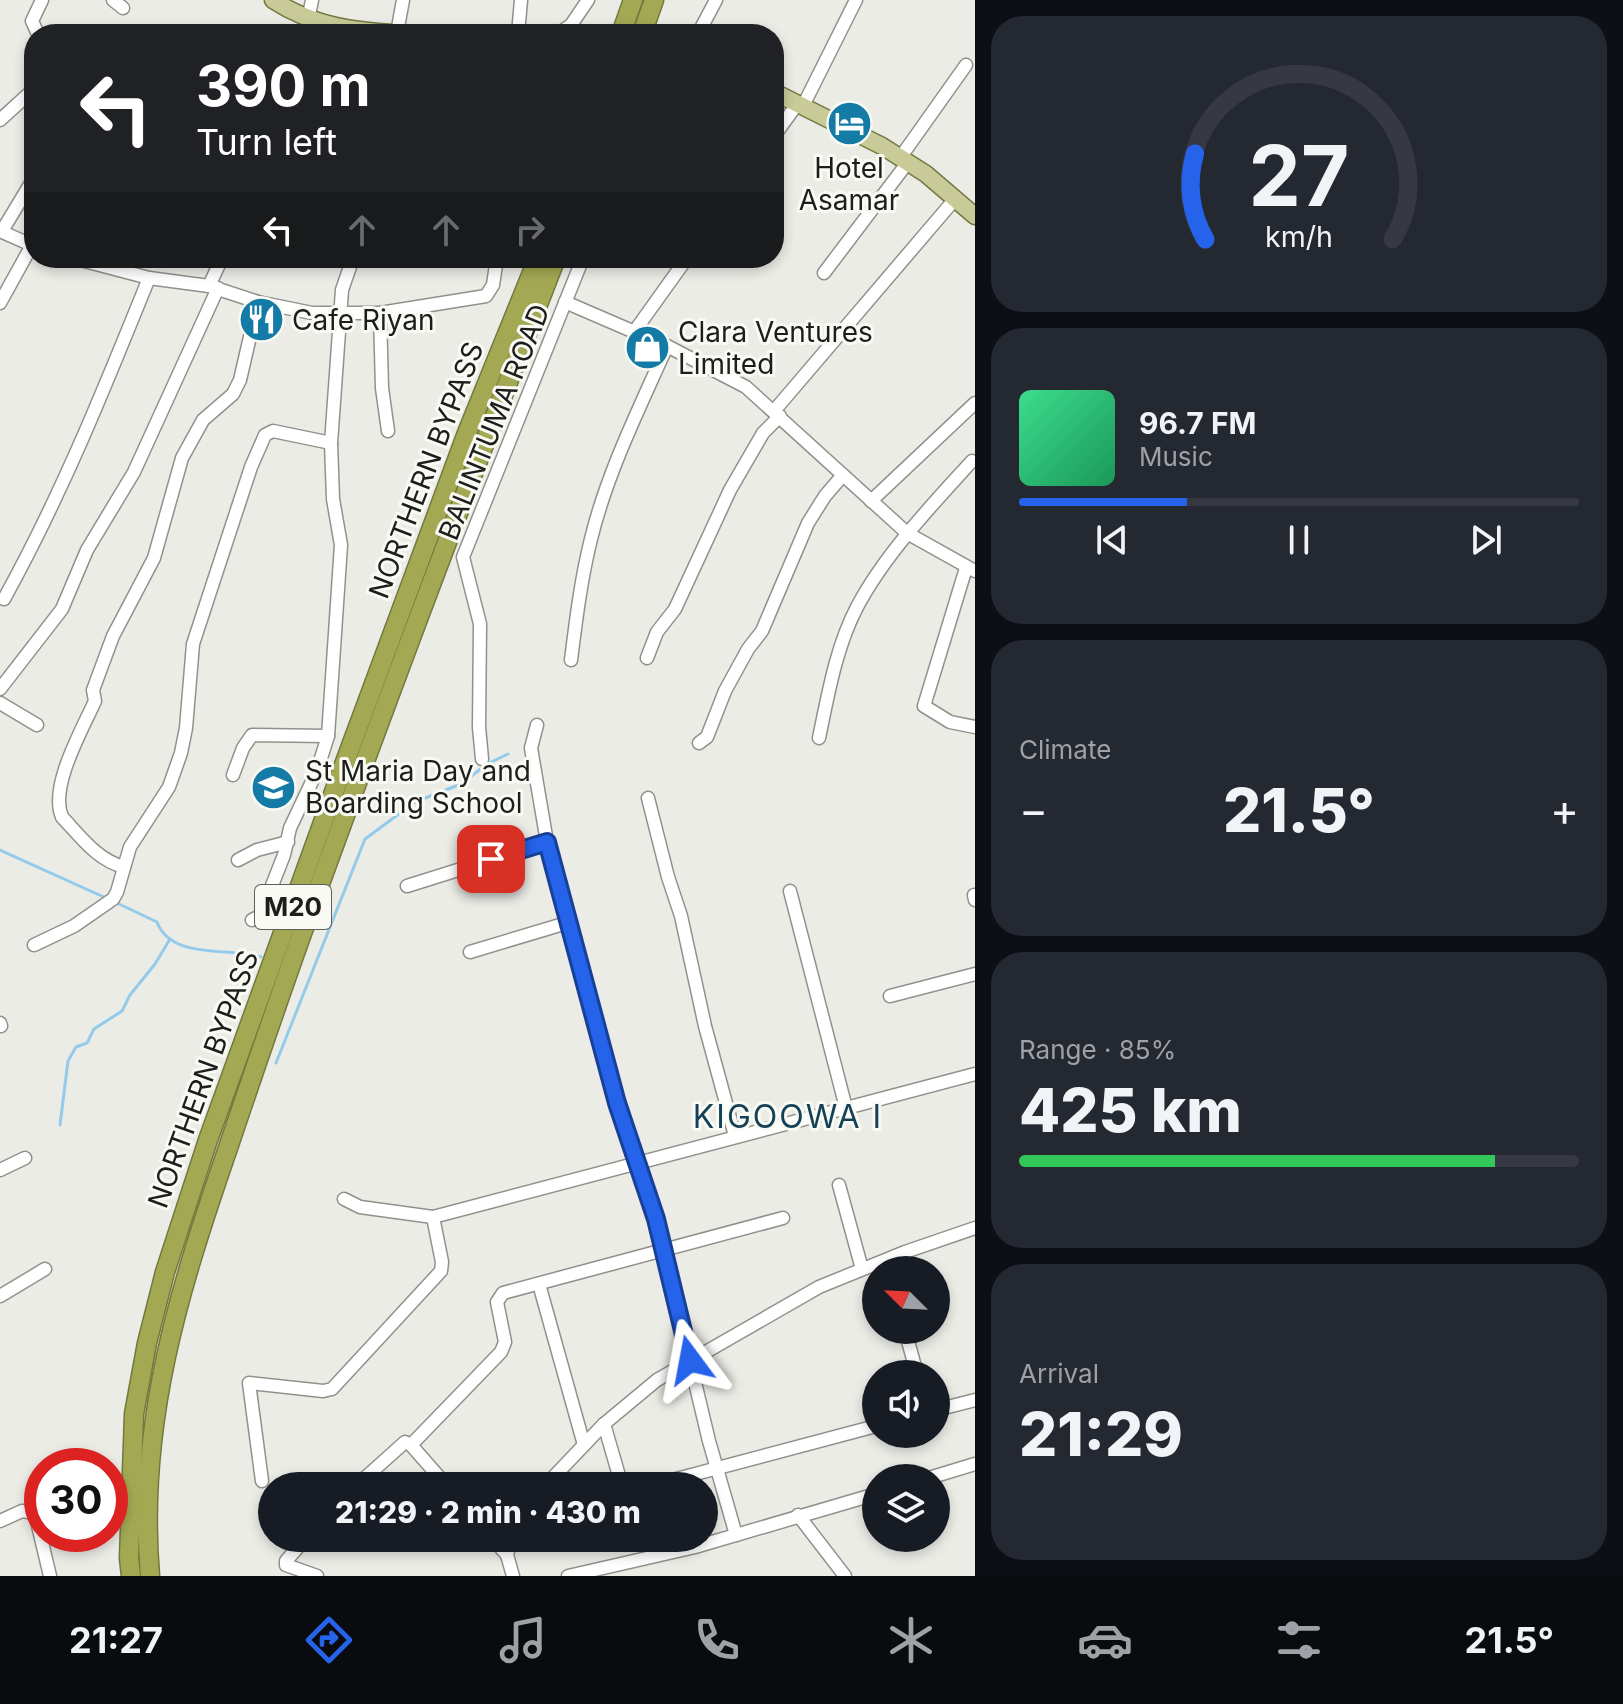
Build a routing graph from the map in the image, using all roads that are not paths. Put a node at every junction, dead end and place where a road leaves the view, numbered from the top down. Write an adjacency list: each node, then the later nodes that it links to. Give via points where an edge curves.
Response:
1 (42, 0): 11 (street)
2 (273, 0): 12 (main road)
3 (312, 0): 13 (street)
4 (403, 0): 14 (street)
5 (521, 0): 15 (street)
6 (588, 0): 16 (street)
7 (633, 0): 17 (highway)
8 (654, 0): 18 (highway)
9 (716, 0): 19 (street)
10 (856, 0): 23 (street)
11 (33, 24)
12 (309, 24)
13 (311, 24)
14 (399, 24)
15 (519, 24)
16 (572, 24)
17 (625, 24)
18 (646, 24)
19 (703, 24)
20 (966, 65): 26 (street)
21 (784, 97): 23 (main road)
22 (24, 98): 24 (street)
23 (800, 104): 25 (street); 26 (main road)
24 (0, 120)
25 (784, 124)
26 (904, 160): 28 (main road); 41 (street)
27 (24, 194): 30 (street)
28 (955, 199): 29 (main road); 52 (street)
29 (973, 211)
30 (1, 231): 31 (street)
31 (24, 241)
32 (24, 261): 46 (street)
33 (111, 268): 42 (street)
34 (219, 268): 43 (street)
35 (350, 268): 47 (street)
36 (496, 268): 48 (street, via 486,296)
37 (534, 268): 129 (highway, NORTHERN BYPASS / M20, via 335,789 165,1272 134,1414)
38 (552, 268): 130 (highway, NORTHERN BYPASS / M20, via 390,690 183,1281 149,1455)
39 (579, 268): 45 (street)
40 (680, 268): 49 (street)
41 (824, 273)
42 (149, 278): 43 (street); 60 (street, via 86,435)
43 (214, 287): 44 (street); 63 (street, via 134,472 87,550 62,609)
44 (258, 302): 47 (street, via 312,313); 77 (street, via 240,380 233,394 203,420 182,458 154,558 113,636 94,686 95,701 60,786 62,817 98,854)
45 (565, 302): 49 (street, BALINTUMA ROAD); 71 (street, BALINTUMA ROAD, via 463,557 480,624)
46 (0, 303)
47 (341, 312): 48 (street); 54 (street)
48 (380, 313): 53 (street)
49 (634, 332): 50 (street, BALINTUMA ROAD)
50 (667, 346): 52 (street, BALINTUMA ROAD, via 746,387); 62 (street, via 591,538)
51 (975, 403): 57 (street)
52 (777, 413): 56 (street, BALINTUMA ROAD); 61 (street, via 730,490)
53 (388, 431)
54 (331, 443): 68 (street, via 341,545); 77 (street, via 273,431 265,435 193,644 181,753 169,787 140,828)
55 (972, 461): 58 (street)
56 (843, 475): 57 (street, BALINTUMA ROAD); 70 (street, via 808,523 762,631 725,691 707,737)
57 (871, 501): 58 (street, BALINTUMA ROAD)
58 (907, 533): 59 (street, BALINTUMA ROAD); 69 (street, via 857,607)
59 (970, 570): 67 (street, via 924,706 950,722)
60 (4, 599)
61 (647, 658)
62 (571, 660)
63 (0, 689)
64 (0, 703): 65 (street)
65 (37, 725)
66 (537, 725): 75 (street, via 531,748)
67 (975, 727)
68 (328, 736): 72 (street, via 252,735); 74 (street)
69 (819, 738)
70 (699, 743)
71 (482, 759)
72 (233, 775)
73 (648, 798): 88 (street)
74 (288, 842): 76 (street); 80 (street, via 260,916)
75 (547, 842): 78 (street); 81 (street)
76 (238, 860)
77 (124, 867): 82 (street, via 113,899 69,930)
78 (407, 886)
79 (790, 891): 87 (street)
80 (252, 920)
81 (570, 922): 83 (street); 90 (street)
82 (34, 945)
83 (470, 952)
84 (975, 974): 85 (street)
85 (890, 996)
86 (975, 1074): 87 (street)
87 (846, 1108): 88 (street)
88 (735, 1136): 90 (street)
89 (25, 1158): 91 (street)
90 (638, 1163): 94 (street); 97 (street)
91 (0, 1170)
92 (839, 1185): 100 (street)
93 (344, 1199): 94 (street, via 360,1207)
94 (433, 1217): 112 (street, via 441,1271 332,1389 249,1383)
95 (783, 1218): 97 (street)
96 (975, 1228): 98 (street)
97 (663, 1252): 101 (street); 103 (street)
98 (908, 1256)
99 (45, 1269): 102 (street)
100 (862, 1269): 103 (street, via 819,1287)
101 (539, 1284): 108 (street, via 500,1295 505,1342 501,1352); 109 (street)
102 (0, 1296)
103 (690, 1360): 106 (street); 111 (street)
104 (975, 1400): 105 (street)
105 (950, 1406)
106 (604, 1424): 109 (street); 116 (street)
107 (862, 1430): 111 (street)
108 (411, 1445): 113 (street, via 402,1443); 114 (street)
109 (584, 1445): 115 (street)
110 (975, 1464): 118 (street)
111 (717, 1469): 117 (street); 122 (street)
112 (261, 1472)
113 (371, 1472)
114 (435, 1472)
115 (558, 1472)
116 (618, 1472)
117 (705, 1472)
118 (950, 1472)
119 (862, 1498): 120 (street)
120 (798, 1515): 122 (street); 135 (street)
121 (0, 1521): 128 (street, via 22,1511 35,1513)
122 (736, 1535): 127 (street)
123 (294, 1552): 131 (street, via 286,1565)
124 (504, 1552): 126 (street)
125 (508, 1552): 126 (street)
126 (507, 1555): 132 (street)
127 (609, 1566): 133 (street); 134 (street)
128 (50, 1576)
129 (131, 1576)
130 (150, 1576)
131 (317, 1576)
132 (513, 1576)
133 (568, 1576)
134 (619, 1576)
135 (845, 1576)

